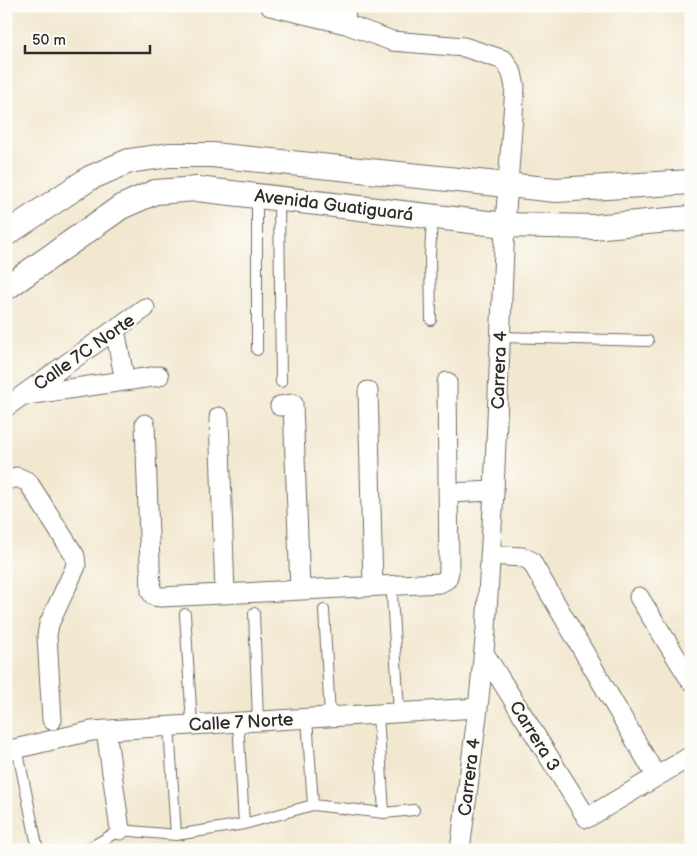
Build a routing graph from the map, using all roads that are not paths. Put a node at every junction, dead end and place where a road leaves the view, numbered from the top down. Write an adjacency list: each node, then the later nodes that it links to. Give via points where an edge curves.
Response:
1 (270, 6): 2 (street, Carrera 4)
2 (345, 15): 4 (street, Carrera 4, via 392,40 464,47 504,60 512,73 515,87)
3 (691, 182): 4 (street, Avenida Guatiguará, via 556,190)
4 (509, 186): 8 (street, Carrera 4); 9 (street, Avenida Guatiguará, via 212,156 170,155 129,161 90,178)
5 (268, 198): 6 (street, Avenida Guatiguará); 10 (street, Avenida Guatiguará, via 197,189 155,192 121,207); 16 (lane); 19 (lane)
6 (432, 217): 8 (street, Avenida Guatiguará); 12 (lane)
7 (691, 218): 8 (street, Avenida Guatiguará, via 593,227)
8 (505, 225): 14 (street, Carrera 4)
9 (6, 234)
10 (6, 288)
11 (145, 308): 13 (street, Calle 7C Norte)
12 (431, 320)
13 (115, 330): 18 (street); 22 (street, Calle 7C Norte)
14 (500, 337): 15 (lane); 28 (street, Carrera 4)
15 (648, 341)
16 (256, 350)
17 (159, 376): 18 (street, Calle 7C Norte)
18 (125, 381): 22 (street, Calle 7C Norte)
19 (281, 382)
20 (447, 382): 29 (street)
21 (368, 391): 31 (street)
22 (22, 395): 24 (street, Calle 7C Norte)
23 (280, 406): 32 (street, via 293,404)
24 (6, 407)
25 (219, 417): 33 (street)
26 (145, 424): 33 (street, via 151,592 161,597)
27 (6, 480): 46 (street, via 18,477 28,482 75,556 76,566 49,624 47,636)
28 (494, 491): 29 (street); 30 (street, Carrera 4)
29 (448, 493): 31 (street, via 447,579 440,583)
30 (490, 555): 39 (street, Carrera 4); 54 (street, via 522,557 531,561)
31 (373, 586): 32 (street)
32 (300, 590): 33 (street)
33 (225, 594)
34 (392, 595): 42 (lane)
35 (639, 597): 40 (street)
36 (324, 610): 44 (lane)
37 (185, 614): 49 (lane)
38 (254, 614): 47 (lane)
39 (484, 653): 41 (street, Carrera 4); 54 (street, Carrera 3, via 587,818)
40 (691, 681)
41 (478, 708): 42 (street, Calle 7 Norte); 63 (street, Carrera 4)
42 (399, 712): 43 (street, Calle 7 Norte)
43 (378, 714): 44 (street, Calle 7 Norte); 57 (lane)
44 (330, 716): 45 (street, Calle 7 Norte)
45 (307, 718): 47 (street, Calle 7 Norte); 55 (lane)
46 (52, 720)
47 (258, 720): 48 (street, Calle 7 Norte)
48 (238, 722): 49 (street, Calle 7 Norte); 58 (lane)
49 (192, 724): 50 (street, Calle 7 Norte)
50 (169, 726): 51 (street, Calle 7 Norte); 60 (lane)
51 (106, 730): 52 (street, Calle 7 Norte); 59 (street)
52 (12, 750): 61 (lane)
53 (691, 756): 54 (street)
54 (656, 776)
55 (312, 806): 57 (lane); 58 (lane)
56 (414, 810): 57 (lane)
57 (384, 813)
58 (244, 824): 60 (lane)
59 (120, 830): 60 (lane); 62 (lane)
60 (176, 835)
61 (38, 850)
62 (86, 850)
63 (460, 850)

